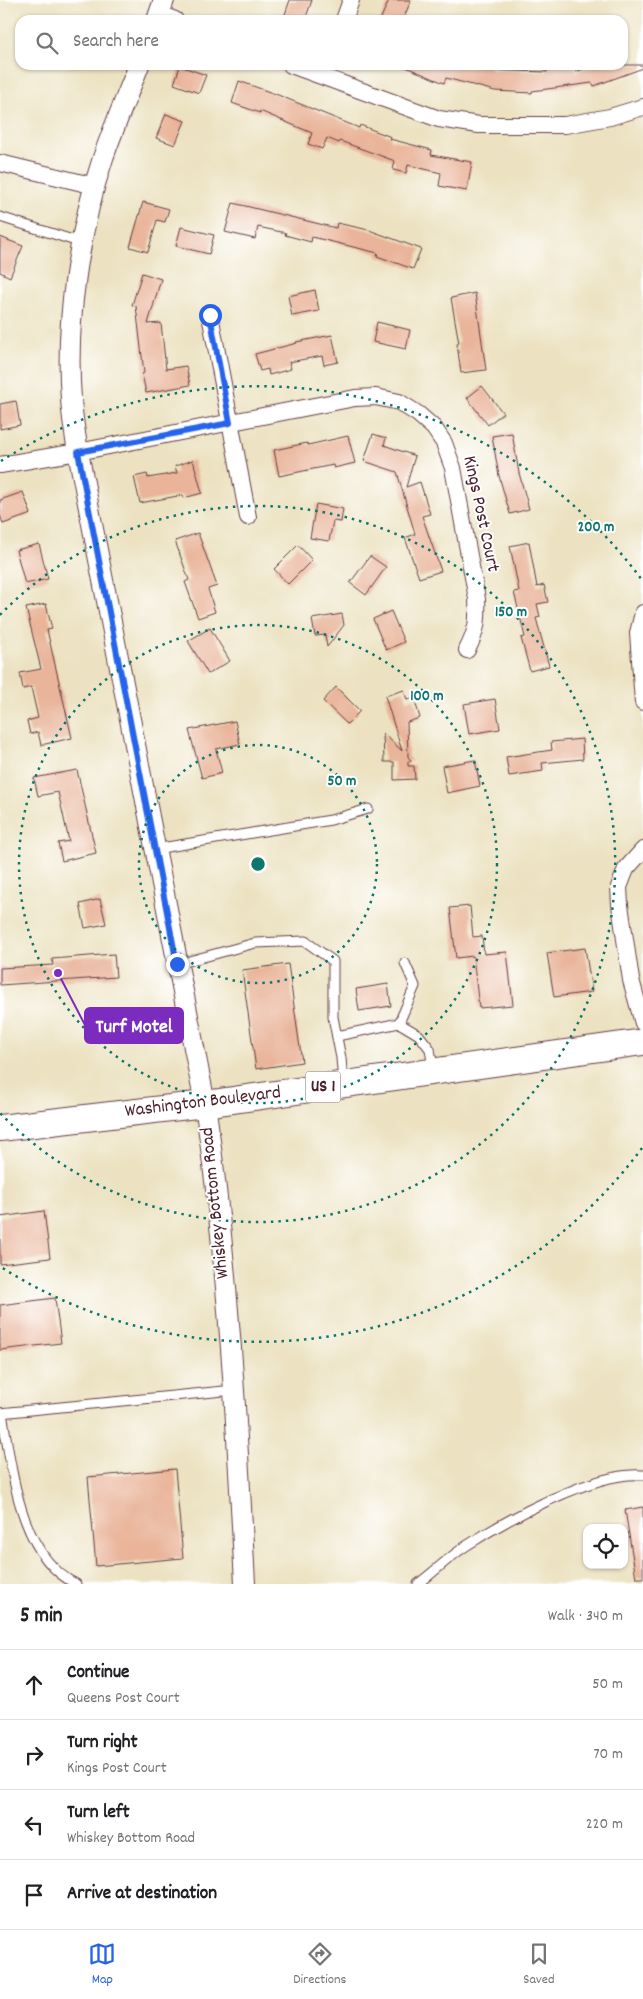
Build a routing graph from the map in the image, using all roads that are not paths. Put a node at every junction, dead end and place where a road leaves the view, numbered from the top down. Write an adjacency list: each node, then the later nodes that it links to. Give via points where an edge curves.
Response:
1 (351, 0): 2 (street)
2 (346, 15)
3 (137, 70): 7 (street, Whiskey Bottom Road)
4 (325, 71): 5 (street, via 439,119 479,125 565,125)
5 (643, 107)
6 (0, 163): 7 (street)
7 (96, 186): 9 (street, Whiskey Bottom Road)
8 (0, 217): 9 (lane)
9 (82, 244): 12 (street, Whiskey Bottom Road, via 73,302 70,356 71,399)
10 (210, 315): 11 (street)
11 (230, 423): 12 (street, Kings Post Court); 14 (street); 16 (street, Kings Post Court, via 355,398 376,397 399,402 434,428 454,468 476,599 478,618 475,636)
12 (78, 452): 13 (street, Kings Post Court); 19 (street, Whiskey Bottom Road)
13 (0, 464)
14 (248, 517)
15 (643, 613): 17 (street, via 638,633)
16 (467, 650)
17 (643, 702)
18 (368, 809): 19 (lane, via 330,820)
19 (155, 848): 22 (street, Whiskey Bottom Road)
20 (643, 850): 24 (street, via 626,870 619,887 631,980)
21 (405, 963): 23 (lane, via 414,986)
22 (177, 964): 25 (lane, via 255,943 304,941 333,961 333,1017); 29 (street, Whiskey Bottom Road)
23 (399, 1023): 25 (lane); 27 (lane, via 419,1036 430,1049)
24 (643, 1023)
25 (337, 1036): 28 (lane)
26 (643, 1042): 27 (main road, Washington Boulevard / US 1)
27 (434, 1072): 28 (main road, Washington Boulevard / US 1)
28 (343, 1084): 29 (main road, Washington Boulevard / US 1)
29 (205, 1104): 30 (main road, Washington Boulevard / US 1); 31 (street, Whiskey Bottom Road, via 219,1217)
30 (0, 1128)
31 (234, 1390): 32 (lane); 35 (street, Whiskey Bottom Road)
32 (1, 1413): 34 (lane, via 17,1499 29,1532 54,1569)
33 (643, 1475): 36 (lane, via 593,1483 538,1506 467,1545)
34 (76, 1584)
35 (245, 1584)
36 (418, 1584)

